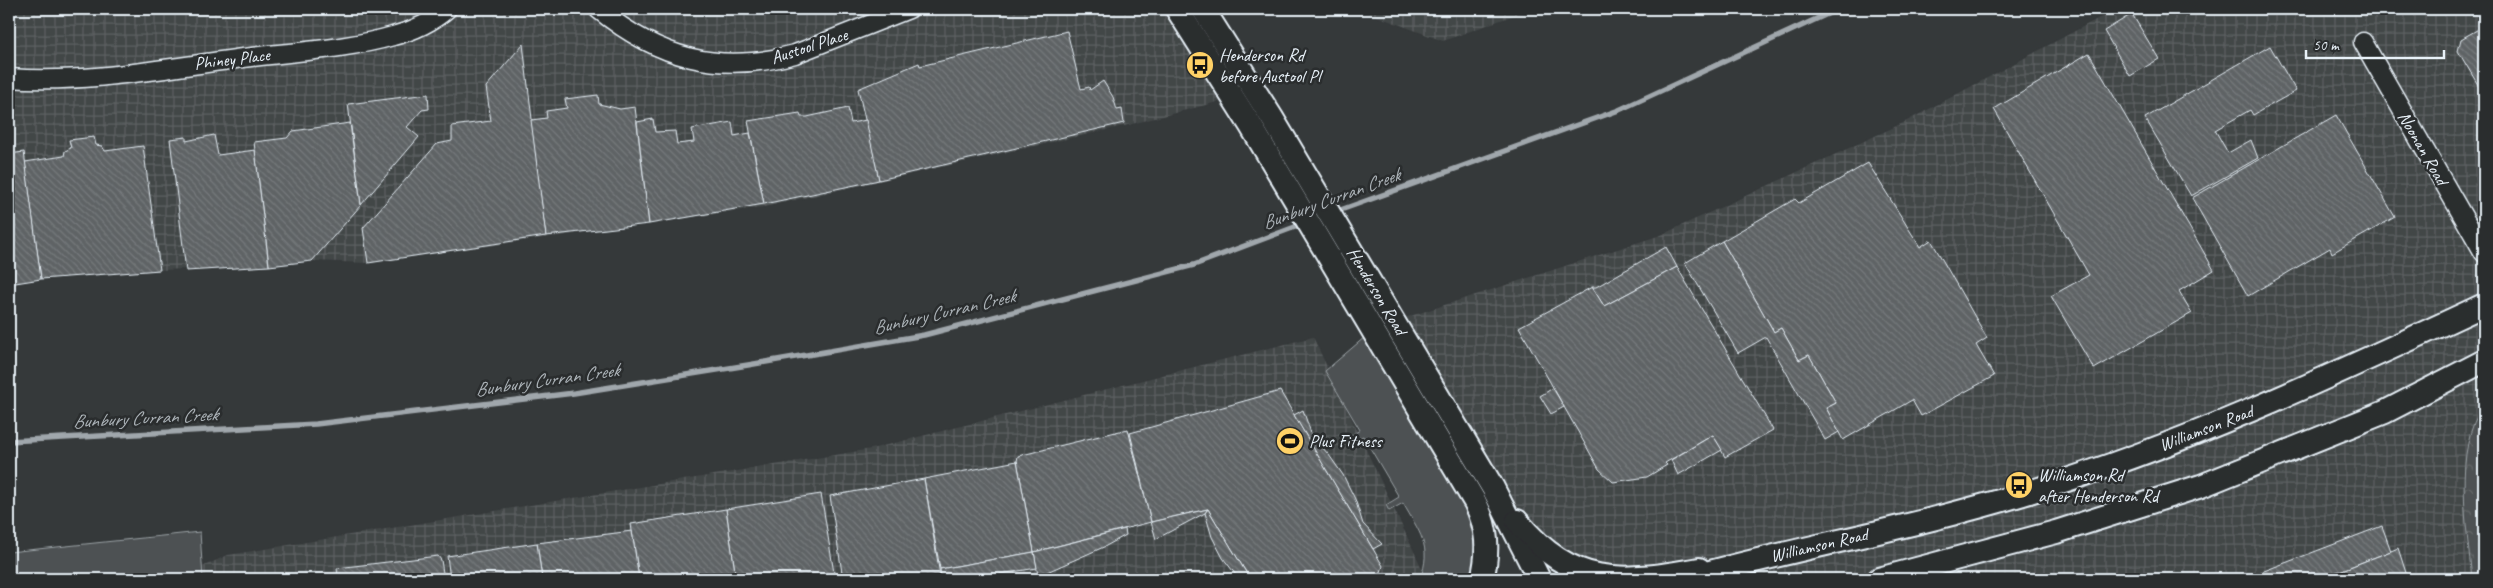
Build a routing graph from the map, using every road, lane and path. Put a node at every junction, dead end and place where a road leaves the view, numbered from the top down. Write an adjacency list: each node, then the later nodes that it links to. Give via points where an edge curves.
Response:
1 (447, 9): 7 (street, Phiney Place, via 410,31 340,46 94,77)
2 (598, 9): 3 (street, Austool Place, via 622,28 664,51 730,64 795,54)
3 (909, 9)
4 (1177, 9): 13 (main road, Henderson Road, via 1251,126 1481,514 1487,546)
5 (1204, 9): 11 (main road, Henderson Road)
6 (2363, 42): 8 (street, Noonan Road)
7 (9, 78)
8 (2484, 253)
9 (2484, 305): 12 (main road, Williamson Road, via 2252,411 2111,464 2023,494)
10 (2484, 361): 16 (main road, via 2385,412 2201,486 2056,532)
11 (1493, 488): 12 (main road, via 1531,538 1548,554 1565,566 1586,574 1610,578 1656,576); 14 (main road, Henderson Road)
12 (1752, 560): 15 (main road, Williamson Road)
13 (1482, 579)
14 (1539, 579)
15 (1684, 579)
16 (1879, 579)

